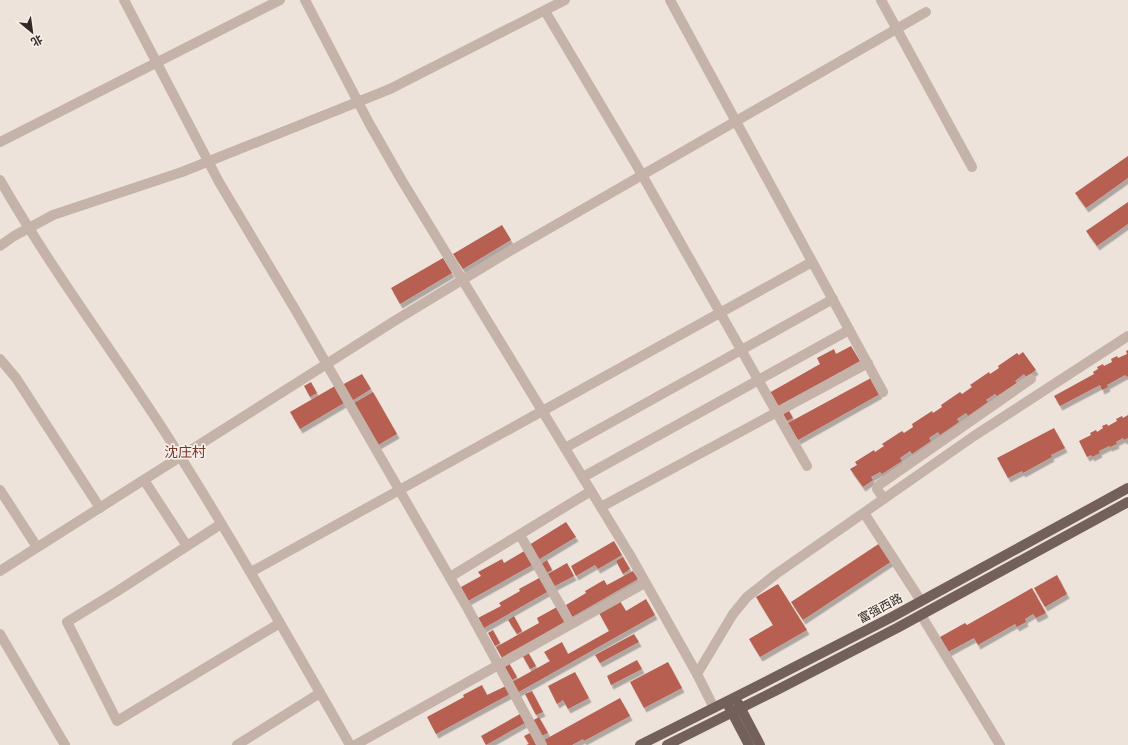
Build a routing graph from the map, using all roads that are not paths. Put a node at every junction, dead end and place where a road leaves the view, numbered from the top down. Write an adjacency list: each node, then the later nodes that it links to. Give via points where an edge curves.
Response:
1 (124, 0): 10 (street)
2 (280, 0): 10 (street)
3 (305, 0): 11 (street)
4 (565, 0): 7 (street)
5 (670, 0): 12 (street)
6 (881, 0): 9 (street)
7 (545, 11): 11 (street, via 390,89); 16 (street)
8 (926, 12): 9 (street)
9 (897, 29): 12 (street); 15 (street)
10 (157, 62): 13 (street); 14 (street)
11 (358, 102): 14 (street); 21 (street)
12 (736, 121): 16 (street); 20 (street)
13 (0, 142)
14 (209, 162): 18 (street, via 53,215); 29 (street)
15 (972, 167)
16 (642, 175): 21 (street); 23 (street)
17 (0, 180): 18 (street)
18 (30, 227): 19 (street); 36 (street)
19 (0, 246)
20 (812, 262): 22 (street); 23 (street)
21 (462, 280): 29 (street); 33 (street)
22 (833, 299): 24 (street); 26 (street)
23 (720, 313): 26 (street); 33 (street)
24 (849, 330): 28 (street); 31 (street)
25 (1128, 336): 44 (street, via 974,436)
26 (741, 350): 31 (street); 35 (street)
27 (0, 359): 47 (street, via 16,378)
28 (868, 363): 32 (street); 34 (street)
29 (327, 364): 36 (street); 42 (street)
30 (1031, 379): 44 (street, via 879,485 877,489)
31 (758, 380): 34 (street); 38 (street)
32 (883, 392)
33 (542, 411): 35 (street); 42 (street)
34 (777, 412): 37 (street); 46 (street)
35 (565, 448): 38 (street)
36 (180, 457): 39 (street); 49 (street)
37 (807, 466)
38 (583, 477): 43 (street)
39 (144, 480): 47 (street); 51 (street)
40 (1128, 488): 57 (main road, 富强西路)
41 (0, 490): 52 (street)
42 (400, 490): 54 (street); 55 (street)
43 (591, 491): 46 (street); 50 (street)
44 (884, 499): 48 (street)
45 (1128, 502): 58 (main road)
46 (601, 507): 56 (street)
47 (100, 508): 52 (street)
48 (864, 512): 57 (street); 63 (street, via 747,597 733,614)
49 (221, 524): 51 (street); 54 (street)
50 (520, 535): 55 (street); 60 (street)
51 (187, 546): 59 (street, via 67,622 117,720)
52 (37, 547): 53 (street)
53 (0, 571)
54 (251, 572): 59 (street)
55 (450, 577): 62 (street)
56 (645, 582): 60 (street); 63 (street)
57 (921, 600): 65 (main road, 富强西路)
58 (921, 615): 67 (main road); 77 (street)
59 (280, 623): 64 (street)
60 (571, 624): 62 (street)
61 (0, 634): 68 (street)
62 (498, 665): 71 (street); 72 (street)
63 (697, 674): 66 (street)
64 (320, 693): 69 (street); 70 (street)
65 (730, 700): 66 (main road, 富强西路); 67 (main road)
66 (714, 708): 73 (main road, 富强西路)
67 (736, 711): 74 (main road); 75 (main road); 76 (main road)
68 (65, 745)
69 (237, 745)
70 (350, 745)
71 (355, 745)
72 (542, 745)
73 (640, 745)
74 (667, 745)
75 (749, 745)
76 (760, 745)
77 (1000, 745)

